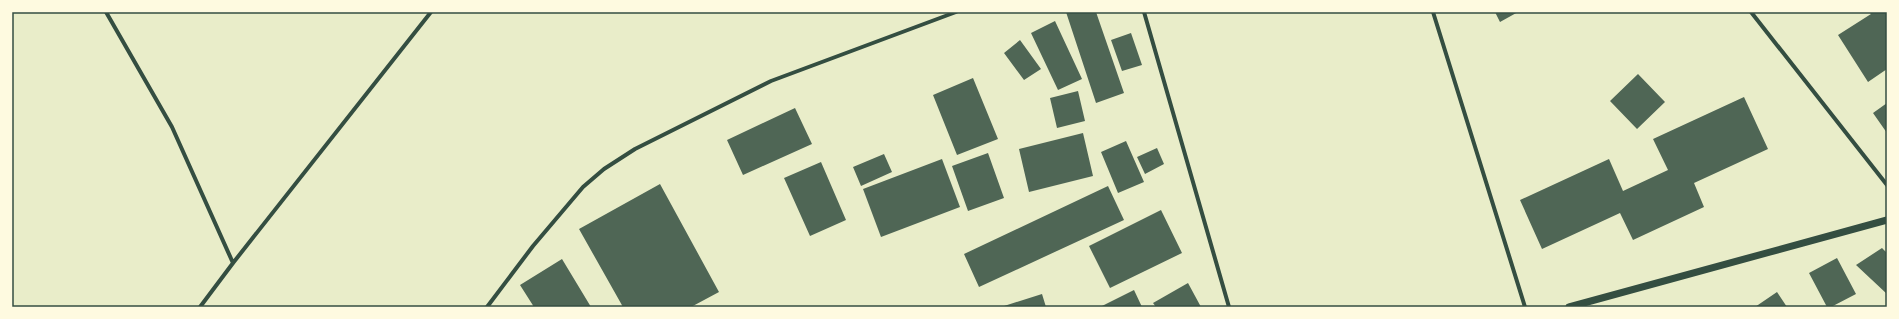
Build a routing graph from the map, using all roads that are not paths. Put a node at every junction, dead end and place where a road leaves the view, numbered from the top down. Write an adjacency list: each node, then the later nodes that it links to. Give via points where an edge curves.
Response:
1 (106, 12): 9 (street, via 172,127)
2 (431, 12): 9 (street)
3 (956, 12): 11 (street, via 771,81 635,149 604,169 583,187 532,246)
4 (1144, 12): 12 (street)
5 (1433, 12): 13 (street)
6 (1751, 12): 7 (street)
7 (1887, 185)
8 (1887, 220): 14 (street)
9 (232, 263): 10 (street)
10 (200, 307)
11 (487, 307)
12 (1229, 307)
13 (1525, 307)
14 (1569, 307)

